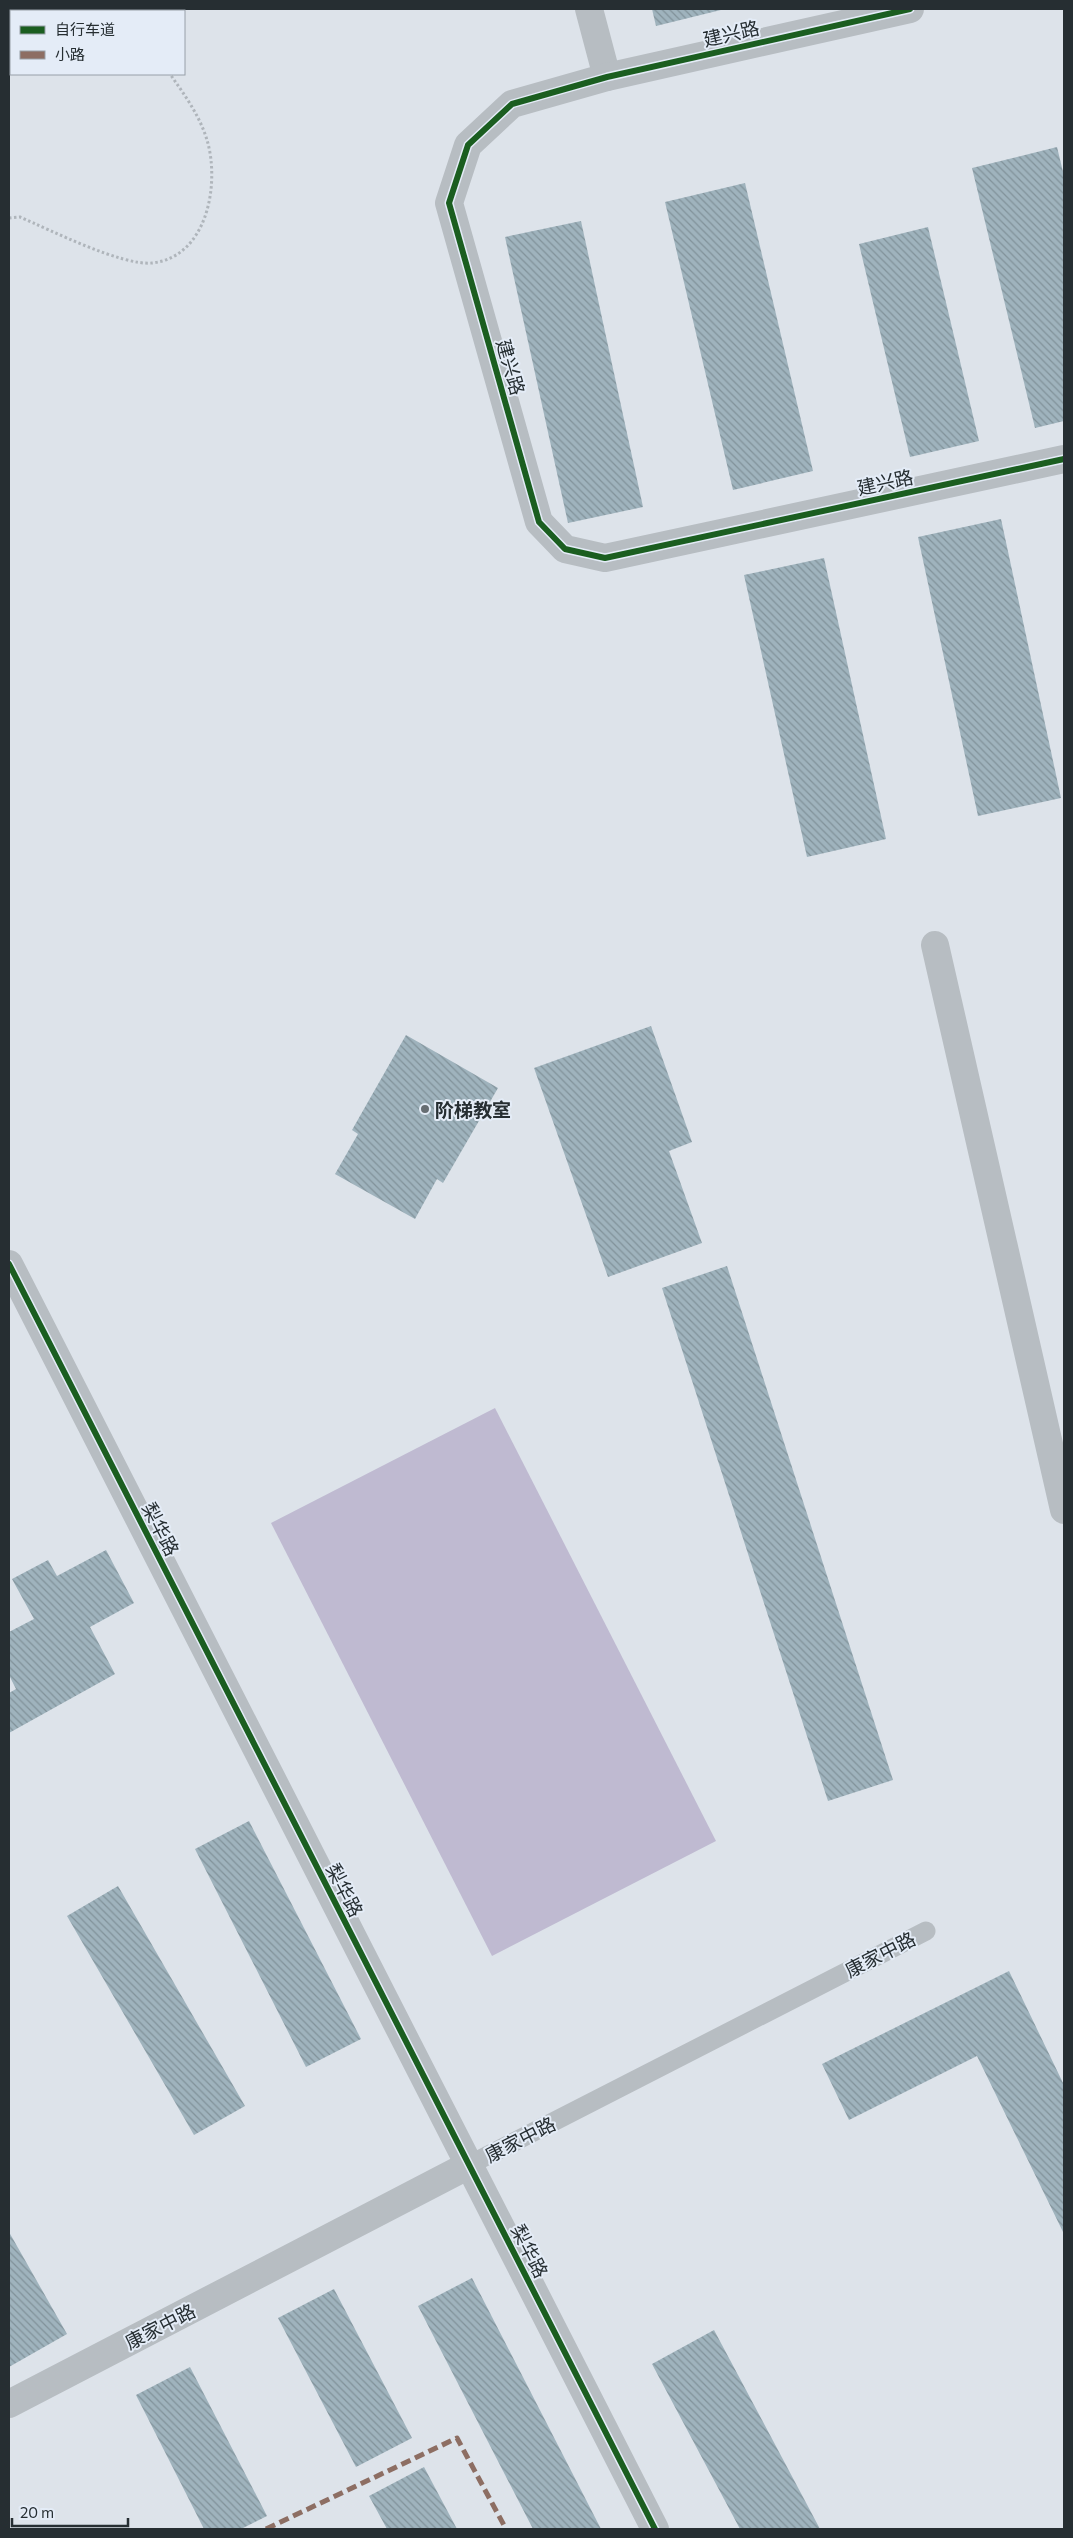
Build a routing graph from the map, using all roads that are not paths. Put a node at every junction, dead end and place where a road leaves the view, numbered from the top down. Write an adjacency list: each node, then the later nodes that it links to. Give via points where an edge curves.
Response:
1 (589, 9): 3 (street)
2 (910, 9): 3 (street, 建兴路)
3 (606, 77): 4 (street, 建兴路, via 512,104 468,144 449,203 539,522 565,549 605,558)
4 (1064, 459)
5 (935, 945): 7 (street)
6 (9, 1264): 9 (street, 梨华路)
7 (1064, 1510)
8 (926, 1931): 9 (lane, 康家中路)
9 (469, 2165): 10 (street, 康家中路); 11 (street, 梨华路)
10 (9, 2404)
11 (655, 2529)

